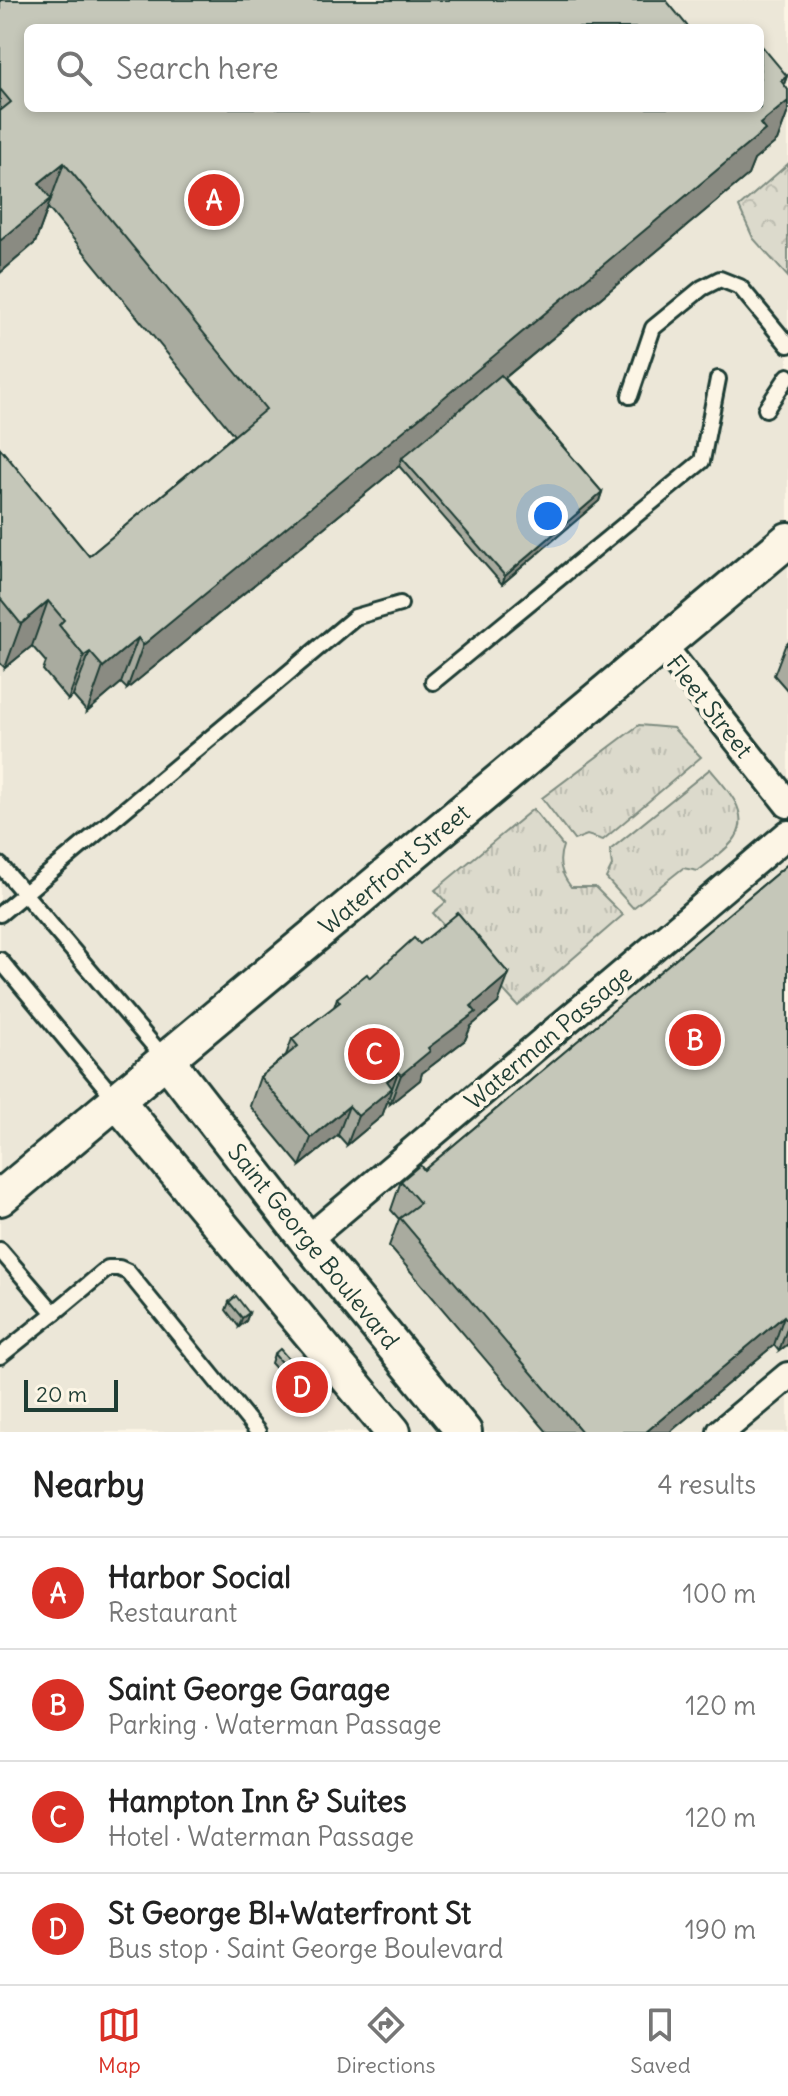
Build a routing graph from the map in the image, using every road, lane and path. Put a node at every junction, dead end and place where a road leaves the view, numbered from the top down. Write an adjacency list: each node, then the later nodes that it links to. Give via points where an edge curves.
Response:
1 (788, 345): 4 (lane, via 740,287 720,279 653,328)
2 (788, 376): 5 (lane)
3 (718, 379): 9 (lane, via 702,461)
4 (630, 396)
5 (766, 409)
6 (788, 540): 8 (street, Waterfront Street)
7 (400, 604): 13 (lane, via 355,617)
8 (662, 645): 10 (street, Fleet Street); 16 (street, Waterfront Street)
9 (433, 682)
10 (788, 804)
11 (788, 834): 19 (street, Waterman Passage)
12 (0, 865): 13 (lane)
13 (24, 894): 14 (lane); 16 (lane)
14 (0, 914)
15 (0, 960): 17 (lane)
16 (166, 1059): 17 (street, Waterfront Street); 19 (street, Saint George Boulevard)
17 (117, 1101): 18 (street, Waterfront Street); 25 (street)
18 (0, 1198)
19 (307, 1240): 26 (street, Saint George Boulevard)
20 (0, 1250): 21 (lane)
21 (54, 1313): 22 (lane); 24 (lane, via 108,1268 128,1272)
22 (0, 1356)
23 (786, 1382): 27 (street)
24 (258, 1432)
25 (393, 1432)
26 (464, 1432)
27 (721, 1432)

